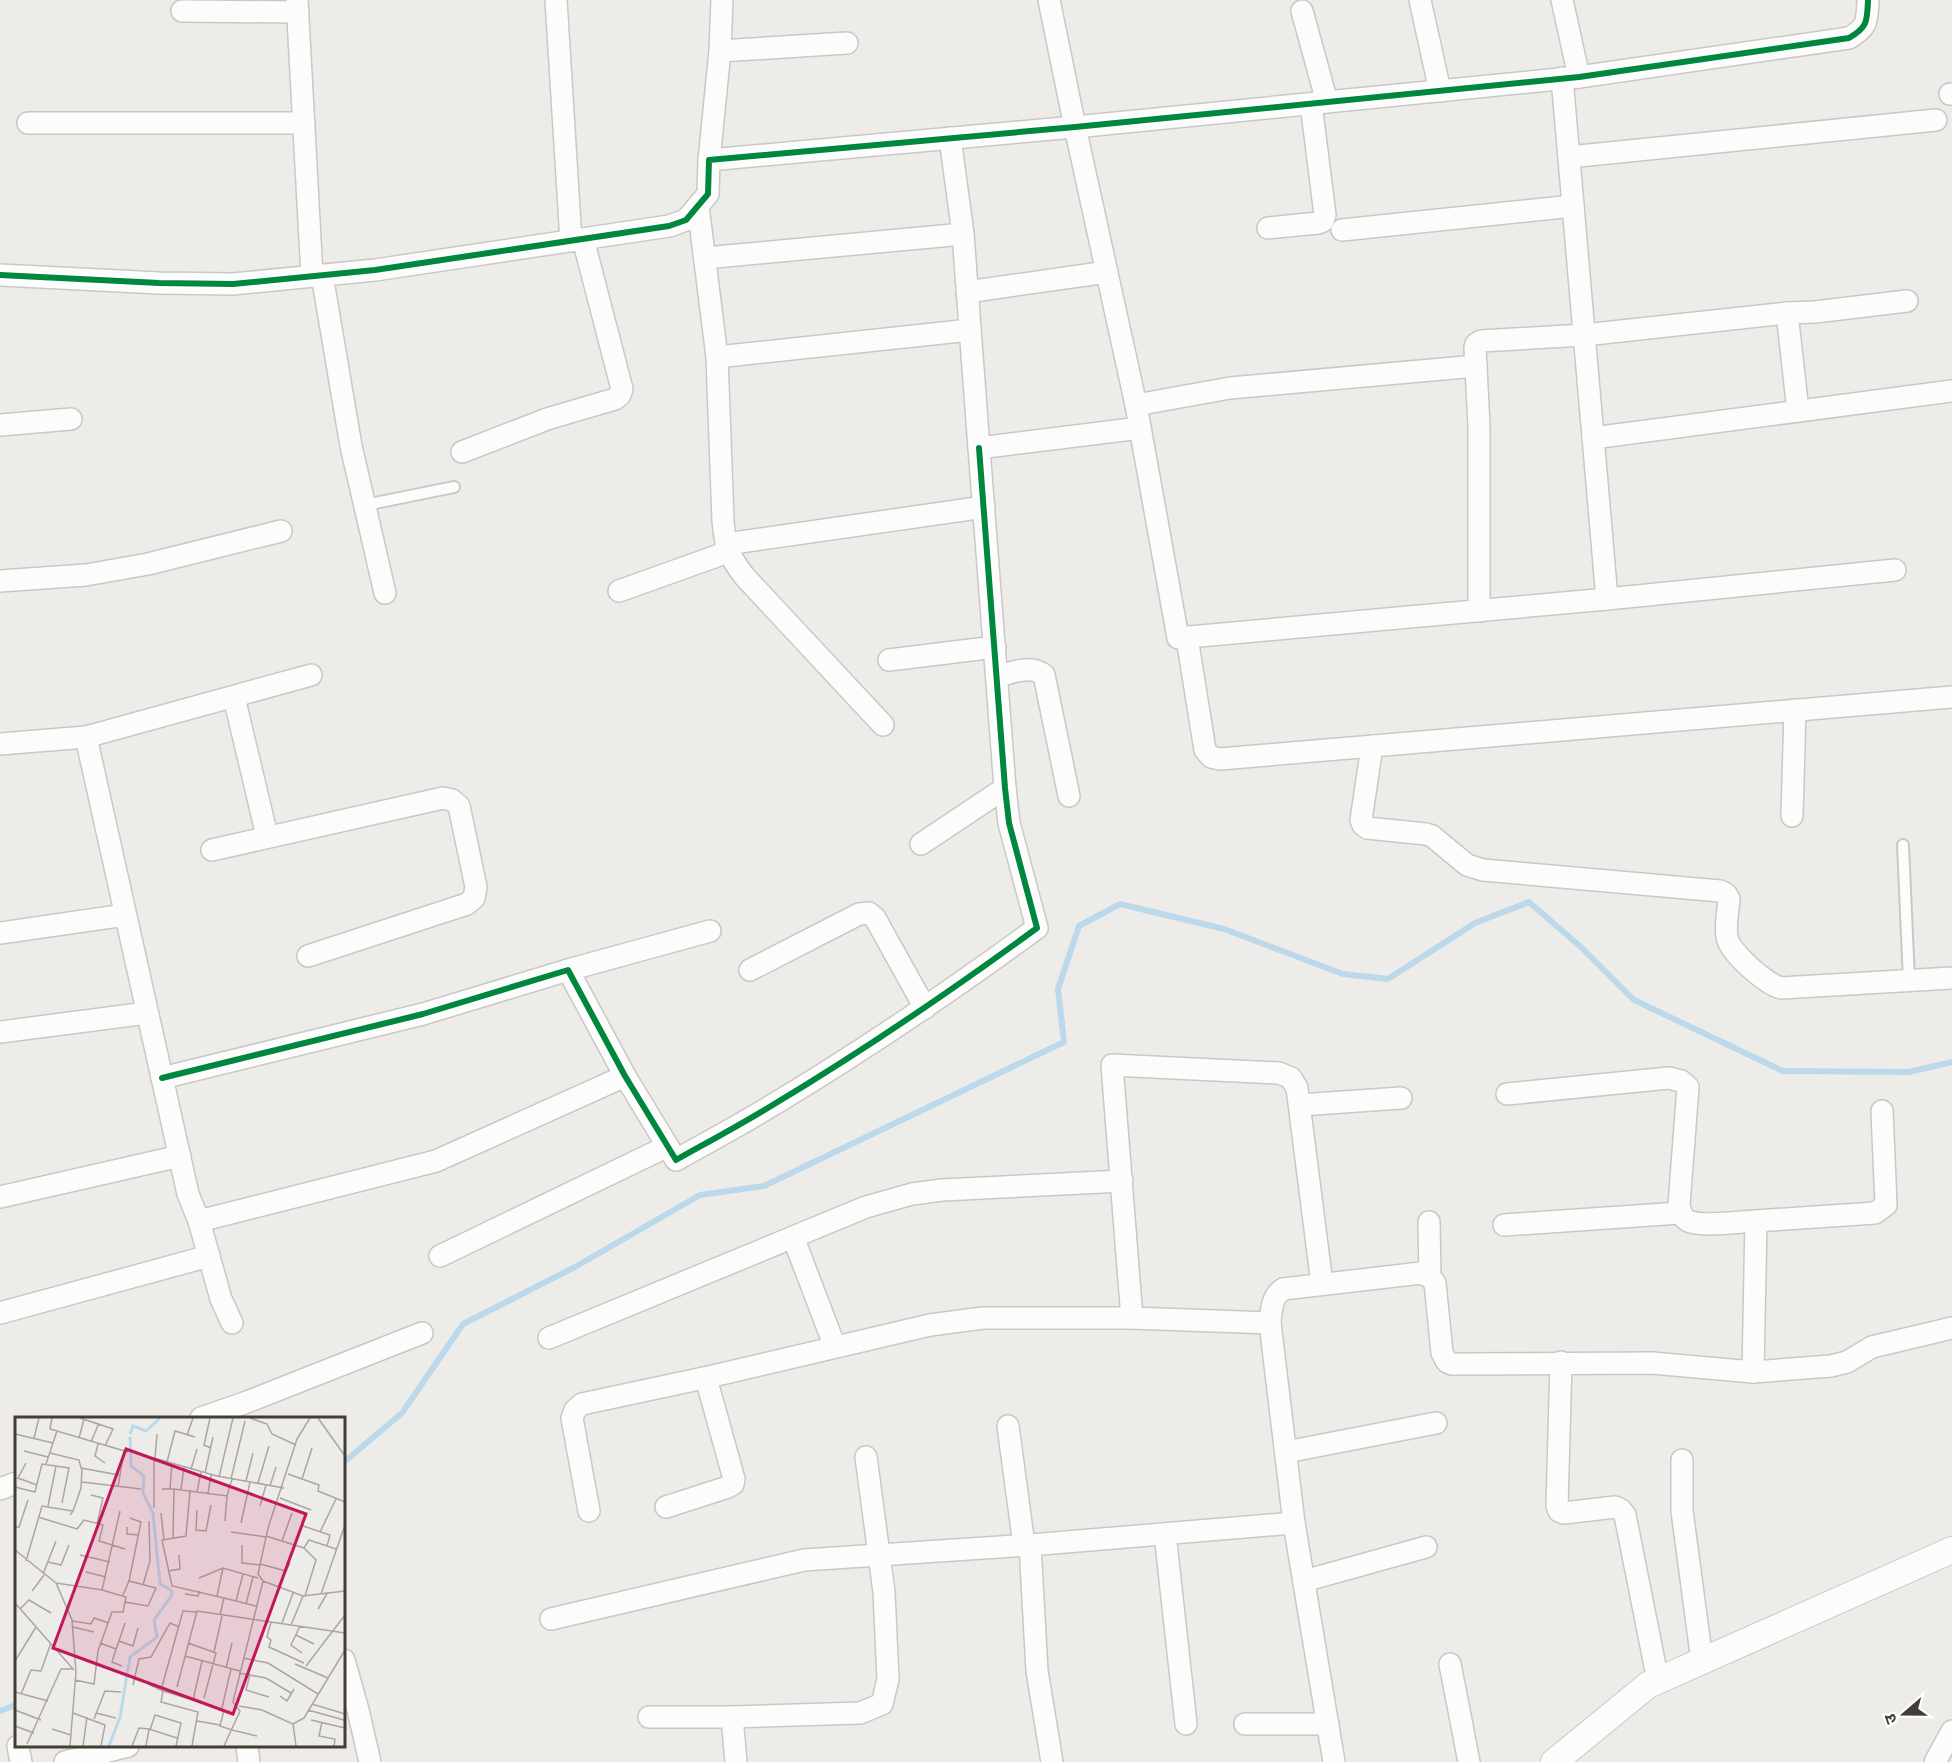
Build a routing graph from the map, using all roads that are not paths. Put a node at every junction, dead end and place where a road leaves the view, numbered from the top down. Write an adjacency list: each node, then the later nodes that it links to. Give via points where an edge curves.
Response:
1 (556, 0): 27 (street)
2 (722, 0): 11 (street)
3 (1049, 0): 18 (street)
4 (1420, 0): 13 (street)
5 (1562, 0): 12 (street)
6 (1868, 0): 12 (street, via 1865,26 1849,38)
7 (298, 6): 8 (street); 17 (street)
8 (182, 11)
9 (1302, 11): 14 (street)
10 (847, 43): 11 (street)
11 (720, 51): 21 (street)
12 (1570, 78): 13 (street); 20 (street)
13 (1440, 91): 14 (street)
14 (1319, 103): 18 (street); 24 (street, via 1323,220)
15 (1936, 120): 20 (street)
16 (28, 123): 17 (street)
17 (304, 123): 31 (street)
18 (1075, 127): 19 (street); 29 (street)
19 (950, 138): 21 (street); 26 (street)
20 (1569, 157): 23 (street)
21 (709, 160): 22 (street, via 708,195)
22 (698, 206): 27 (street, via 686,220 669,226); 28 (street)
23 (1573, 207): 25 (street); 36 (street)
24 (1268, 228)
25 (1342, 230)
26 (963, 234): 28 (street); 32 (street)
27 (577, 240): 31 (street); 47 (street, via 622,389 620,395)
28 (705, 258): 37 (street)
29 (1107, 272): 32 (street); 40 (street)
30 (0, 275): 31 (street, via 222,284)
31 (317, 276): 49 (street)
32 (967, 291): 35 (street)
33 (1907, 301): 34 (street)
34 (1787, 314): 36 (street); 41 (street)
35 (970, 330): 37 (street); 46 (street)
36 (1584, 335): 38 (street, via 1481,340 1475,348); 45 (street)
37 (717, 357): 52 (street)
38 (1476, 366): 40 (street, via 1230,388); 58 (street)
39 (1952, 391): 41 (street)
40 (1136, 405): 44 (street)
41 (1798, 411): 45 (street)
42 (71, 418): 43 (street)
43 (0, 425)
44 (1140, 428): 46 (street); 59 (street, via 1178,638)
45 (1593, 438): 57 (street)
46 (979, 448): 50 (street)
47 (462, 452)
48 (454, 487): 49 (lane)
49 (365, 505): 56 (street)
50 (984, 507): 52 (street); 60 (street)
51 (281, 531): 54 (street, via 86,575)
52 (727, 548): 55 (street); 67 (street, via 745,577)
53 (1895, 570): 57 (street)
54 (0, 580)
55 (620, 591)
56 (385, 592)
57 (1607, 599): 58 (street)
58 (1479, 611): 59 (street)
59 (1187, 638): 70 (street, via 1205,750 1211,757)
60 (995, 647): 61 (street); 63 (street)
61 (889, 660)
62 (311, 675): 64 (street)
63 (997, 676): 71 (street); 72 (street, via 1032,669 1044,675)
64 (234, 697): 68 (street); 74 (street)
65 (1952, 697): 66 (street)
66 (1795, 710): 70 (street); 73 (street)
67 (883, 725)
68 (86, 737): 69 (street); 78 (street)
69 (0, 744)
70 (1372, 746): 85 (street, via 1361,820 1368,828 1426,834 1467,865 1483,870 1720,891 1729,899 1727,936 1734,951 1766,982 1781,988)
71 (1005, 788): 75 (street); 86 (street, via 1009,823 1037,928)
72 (1069, 796)
73 (1792, 816)
74 (267, 836): 77 (street); 81 (street, via 443,798 459,806 476,887 474,898 467,904)
75 (921, 844)
76 (1903, 845): 85 (lane)
77 (212, 850)
78 (125, 915): 80 (street); 87 (street)
79 (710, 931): 82 (street)
80 (0, 933)
81 (308, 956)
82 (568, 970): 89 (street); 90 (street, via 423,1014)
83 (750, 970): 86 (street, via 859,914 869,914 875,918)
84 (1952, 978): 85 (street)
85 (1909, 981)
86 (925, 1008): 95 (street, via 771,1106 676,1160)
87 (147, 1013): 88 (street); 90 (street)
88 (0, 1032)
89 (625, 1076): 95 (street); 100 (street, via 436,1161)
90 (162, 1078): 96 (street)
91 (1507, 1094): 99 (street, via 1669,1077 1681,1081 1688,1087)
92 (1401, 1098): 93 (street)
93 (1300, 1105): 97 (street, via 1291,1078 1279,1073 1112,1065); 108 (street)
94 (1882, 1111): 101 (street, via 1886,1205 1882,1209 1875,1213)
95 (668, 1146): 106 (street)
96 (180, 1156): 98 (street); 100 (street)
97 (1122, 1181): 104 (street, via 912,1194 866,1207); 110 (street)
98 (0, 1197)
99 (1680, 1213): 101 (street, via 1688,1221 1706,1224); 103 (street)
100 (199, 1221): 105 (street)
101 (1756, 1221): 118 (street)
102 (1429, 1222): 107 (street)
103 (1504, 1225)
104 (793, 1237): 115 (street); 116 (street)
105 (209, 1256): 109 (street); 111 (street)
106 (440, 1256)
107 (1430, 1276): 108 (street, via 1421,1273); 117 (street, via 1435,1283 1442,1353 1447,1362)
108 (1322, 1284): 112 (street, via 1277,1293)
109 (0, 1313)
110 (1132, 1318): 112 (street); 116 (street, via 983,1318 930,1325)
111 (232, 1323)
112 (1270, 1323): 123 (street)
113 (1952, 1328): 118 (street, via 1872,1347 1847,1362 1831,1366)
114 (422, 1333): 120 (street)
115 (549, 1338)
116 (835, 1347): 119 (street)
117 (1561, 1362): 118 (street, via 1652,1363); 141 (street, via 1557,1506 1564,1513 1615,1507 1625,1515)
118 (1753, 1372)
119 (706, 1377): 128 (street, via 733,1484); 129 (street, via 582,1404 575,1410 572,1418)
120 (206, 1417)
121 (1436, 1424): 123 (street)
122 (1008, 1425): 132 (street)
123 (1286, 1452): 130 (street)
124 (866, 1457): 135 (street)
125 (1682, 1460): 138 (street, via 1682,1510)
126 (15, 1484): 127 (street)
127 (0, 1489)
128 (666, 1507)
129 (589, 1511)
130 (1294, 1523): 131 (street); 136 (street)
131 (1165, 1534): 132 (street); 145 (street)
132 (1027, 1545): 135 (street); 157 (street, via 1037,1671)
133 (1426, 1546): 136 (street)
134 (1952, 1550): 138 (street)
135 (879, 1555): 137 (street, via 804,1560); 144 (street, via 888,1680 882,1704 860,1713)
136 (1304, 1581): 147 (street)
137 (551, 1619)
138 (1702, 1661): 141 (street)
139 (1450, 1664): 159 (street)
140 (345, 1668): 142 (street)
141 (1658, 1681): 160 (street)
142 (351, 1713): 155 (street)
143 (649, 1717): 144 (street)
144 (732, 1717): 156 (street)
145 (1186, 1724)
146 (1245, 1724): 147 (street)
147 (1328, 1724): 158 (street)
148 (1952, 1731): 161 (street)
149 (18, 1747): 152 (street)
150 (124, 1747): 153 (street)
151 (247, 1747): 154 (street)
152 (21, 1762)
153 (65, 1762)
154 (249, 1762)
155 (370, 1762)
156 (736, 1762)
157 (1052, 1762)
158 (1334, 1762)
159 (1468, 1762)
160 (1554, 1762)
161 (1935, 1762)

